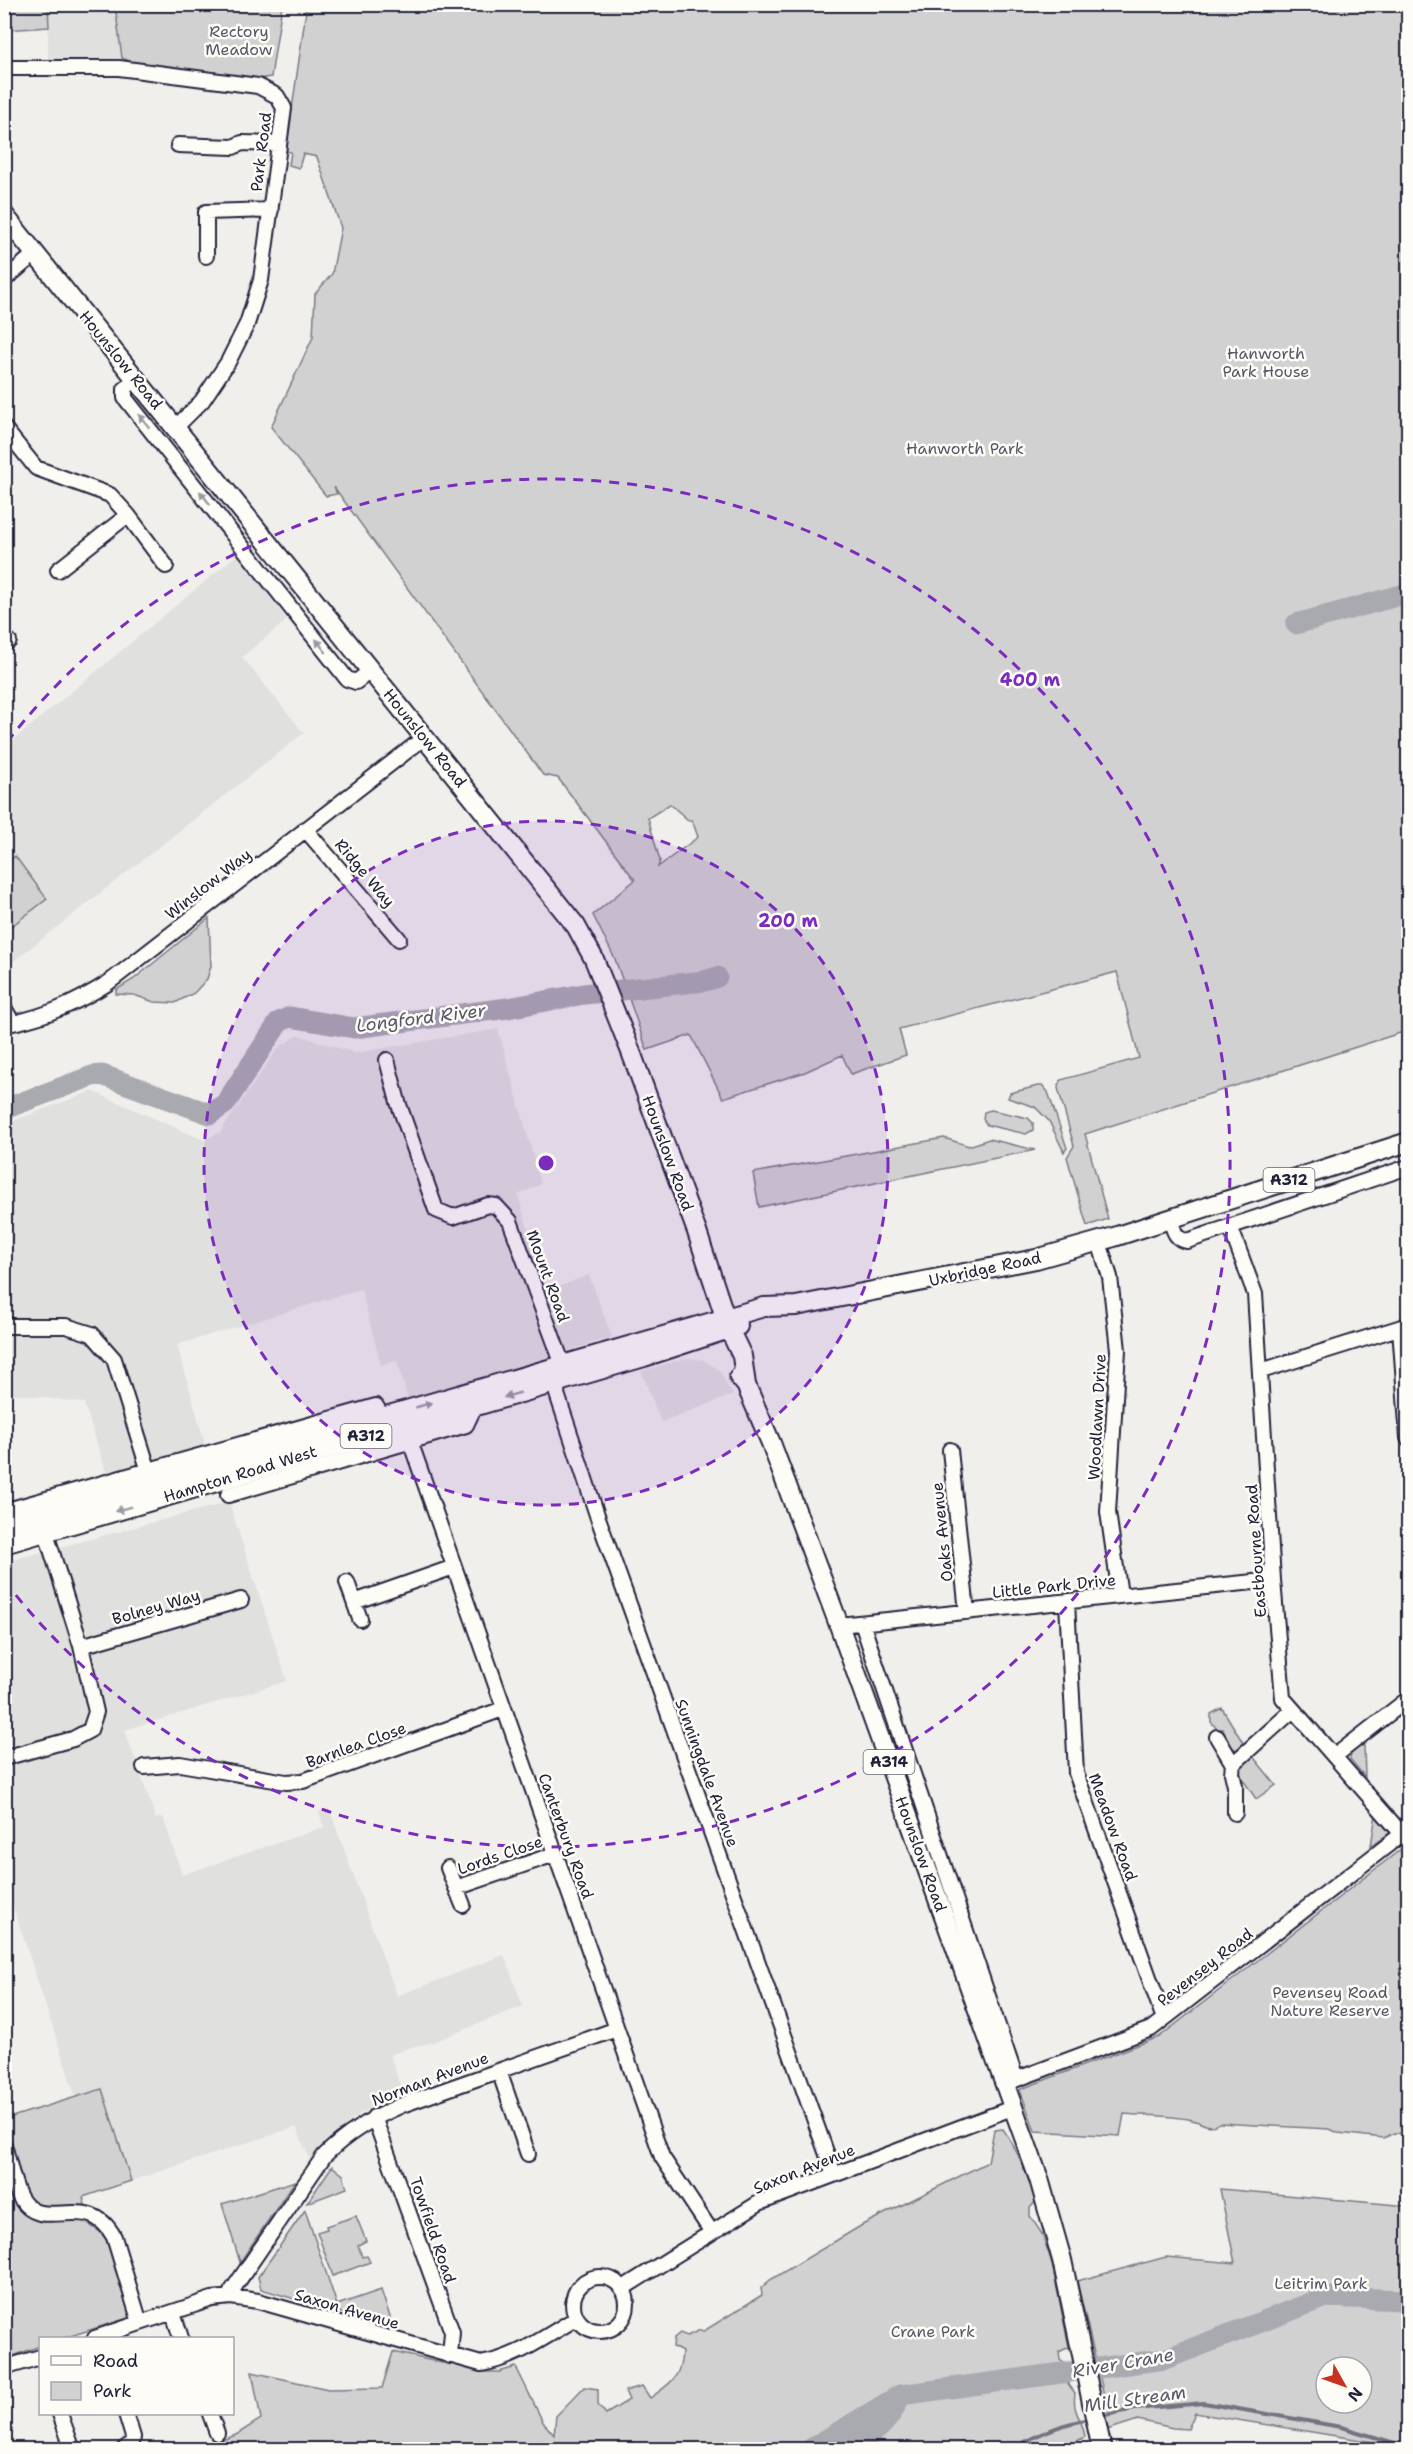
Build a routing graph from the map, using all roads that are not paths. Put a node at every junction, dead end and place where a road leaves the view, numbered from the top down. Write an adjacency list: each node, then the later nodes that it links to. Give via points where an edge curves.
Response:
1 (4, 68): 2 (street, Park Road, via 119,68 258,86 277,96 284,108)
2 (279, 144): 3 (street); 4 (street, Park Road)
3 (178, 145)
4 (271, 210): 7 (street, via 206,212); 10 (street, Park Road, via 261,280 247,324 228,363 193,413)
5 (4, 214): 6 (main road, Hounslow Road)
6 (34, 254): 8 (street); 9 (main road, Hounslow Road)
7 (206, 255)
8 (4, 280)
9 (136, 377): 10 (main road, Hounslow Road); 14 (street, one-way to 9, via 125,398 125,389)
10 (176, 427): 13 (main road, Hounslow Road)
11 (4, 428): 12 (street, via 36,468 110,495)
12 (128, 515): 15 (street); 16 (street)
13 (254, 525): 14 (street); 17 (main road, Hounslow Road)
14 (237, 539): 17 (street, one-way to 14, via 356,682 347,680)
15 (166, 566)
16 (58, 570)
17 (366, 674): 18 (main road, Hounslow Road)
18 (425, 737): 19 (street, Winslow Way); 28 (main road, Hounslow Road, via 569,917 594,959 697,1232)
19 (305, 829): 20 (street, Ridge Way); 21 (street, Winslow Way, via 148,953 77,1002 45,1016 13,1023)
20 (399, 939)
21 (4, 1008)
22 (387, 1060): 32 (street, Mount Road, via 436,1210 453,1217 496,1206 510,1221 560,1357)
23 (1408, 1142): 25 (main road, Uxbridge Road / A312)
24 (1408, 1167): 26 (street)
25 (1170, 1219): 26 (street, via 1176,1236 1187,1241); 27 (main road, Uxbridge Road / A312)
26 (1230, 1226): 31 (street, Eastbourne Road, via 1255,1294)
27 (1099, 1242): 28 (main road, Uxbridge Road / A312); 48 (street, Woodlawn Drive, via 1110,1277 1118,1350 1108,1512)
28 (727, 1323): 32 (main road, Hampton Road West / A312); 55 (main road, Hounslow Road / A314, via 728,1354 771,1443)
29 (4, 1326): 38 (street, via 66,1326 92,1334 114,1359)
30 (1404, 1326): 31 (street); 35 (street)
31 (1261, 1371): 46 (street, Eastbourne Road)
32 (559, 1374): 33 (main road, Hampton Road West / A312, one-way to 33); 34 (main road, Hampton Road West / A312, one-way to 32); 79 (street, Sunningdale Avenue, via 557,1394 597,1515)
33 (476, 1406): 34 (main road, Hampton Road West / A312); 36 (street, Hampton Road West, via 466,1425)
34 (387, 1431): 36 (street, Hampton Road West); 38 (main road, Hampton Road West / A312); 38 (street, Hampton Road West, via 376,1407); 39 (street, Hampton Road West)
35 (1408, 1438)
36 (410, 1441): 45 (street, Canterbury Road)
37 (950, 1450): 52 (street, Oaks Avenue)
38 (153, 1484): 40 (street, Hampton Road West); 41 (main road, Hampton Road West / A312); 43 (main road, Hampton Road West / A312, one-way to 43)
39 (228, 1495)
40 (4, 1511)
41 (54, 1512): 42 (main road, Hampton Road West / A312); 43 (street)
42 (4, 1526)
43 (46, 1533): 44 (main road, Hampton Road West / A312); 56 (street)
44 (4, 1544)
45 (454, 1567): 50 (street); 58 (street, Canterbury Road)
46 (1273, 1580): 48 (street, Little Park Drive); 59 (street, Eastbourne Road, via 1283,1698)
47 (347, 1582): 50 (street)
48 (1120, 1595): 51 (street, Little Park Drive)
49 (241, 1600): 56 (street, Bolney Way)
50 (354, 1602): 53 (street)
51 (1067, 1602): 52 (street, Little Park Drive); 71 (street, Meadow Road, via 1076,1773)
52 (967, 1612): 54 (street, Little Park Drive)
53 (360, 1619)
54 (862, 1623): 55 (street, Little Park Drive); 74 (street)
55 (839, 1625): 74 (main road, Hounslow Road / A314)
56 (81, 1646): 62 (street, via 96,1712 90,1730 74,1739)
57 (1408, 1699): 61 (street)
58 (503, 1709): 64 (street, Barnlea Close, via 303,1781 286,1782 180,1764); 67 (street, Canterbury Road)
59 (1293, 1710): 61 (street, Eastbourne Road); 63 (street)
60 (1216, 1737): 63 (street)
61 (1335, 1756): 66 (street, Eastbourne Road)
62 (4, 1758)
63 (1233, 1764): 65 (street)
64 (144, 1767)
65 (1235, 1813)
66 (1405, 1833): 71 (street, Pevensey Road)
67 (555, 1854): 69 (street, Lords Close); 72 (street, Canterbury Road)
68 (448, 1868): 69 (street, Lords Close)
69 (456, 1888): 70 (street, Lords Close)
70 (463, 1905)
71 (1164, 2019): 74 (street, Pevensey Road, via 1141,2033)
72 (617, 2030): 73 (street, Norman Avenue); 80 (street, Canterbury Road, via 662,2157)
73 (499, 2071): 76 (street, Norman Avenue); 78 (street)
74 (1010, 2081): 75 (main road, Hounslow Road / A314)
75 (1012, 2108): 79 (street, Saxon Avenue); 97 (main road, Hounslow Road / A314, via 1039,2179 1062,2260)
76 (374, 2117): 82 (street, Norman Avenue, via 342,2138 324,2156 234,2287); 88 (street, Towfield Road, via 452,2332)
77 (4, 2145): 85 (street, via 21,2199 30,2208 55,2215 85,2212 98,2216 108,2226)
78 (528, 2154)
79 (834, 2174): 80 (street, Saxon Avenue, via 759,2203)
80 (711, 2231): 81 (street, Saxon Avenue)
81 (622, 2288): 84 (street, via 608,2277 590,2278 576,2291 573,2300); 84 (street, via 626,2313 615,2326 607,2330 590,2329)
82 (231, 2297): 83 (street, Saxon Avenue, via 212,2299); 88 (street, Saxon Avenue, via 258,2301)
83 (173, 2313): 85 (street, Saxon Avenue); 87 (street)
84 (577, 2318): 88 (street, Saxon Avenue, via 501,2361 481,2364)
85 (140, 2323): 86 (street, Saxon Avenue)
86 (102, 2337)
87 (181, 2337)
88 (450, 2356)
89 (39, 2358): 90 (street)
90 (4, 2368)
91 (60, 2415): 95 (street)
92 (126, 2415): 96 (street, via 133,2437)
93 (210, 2415): 94 (street)
94 (217, 2433)
95 (73, 2450)
96 (123, 2450)
97 (1102, 2450)

